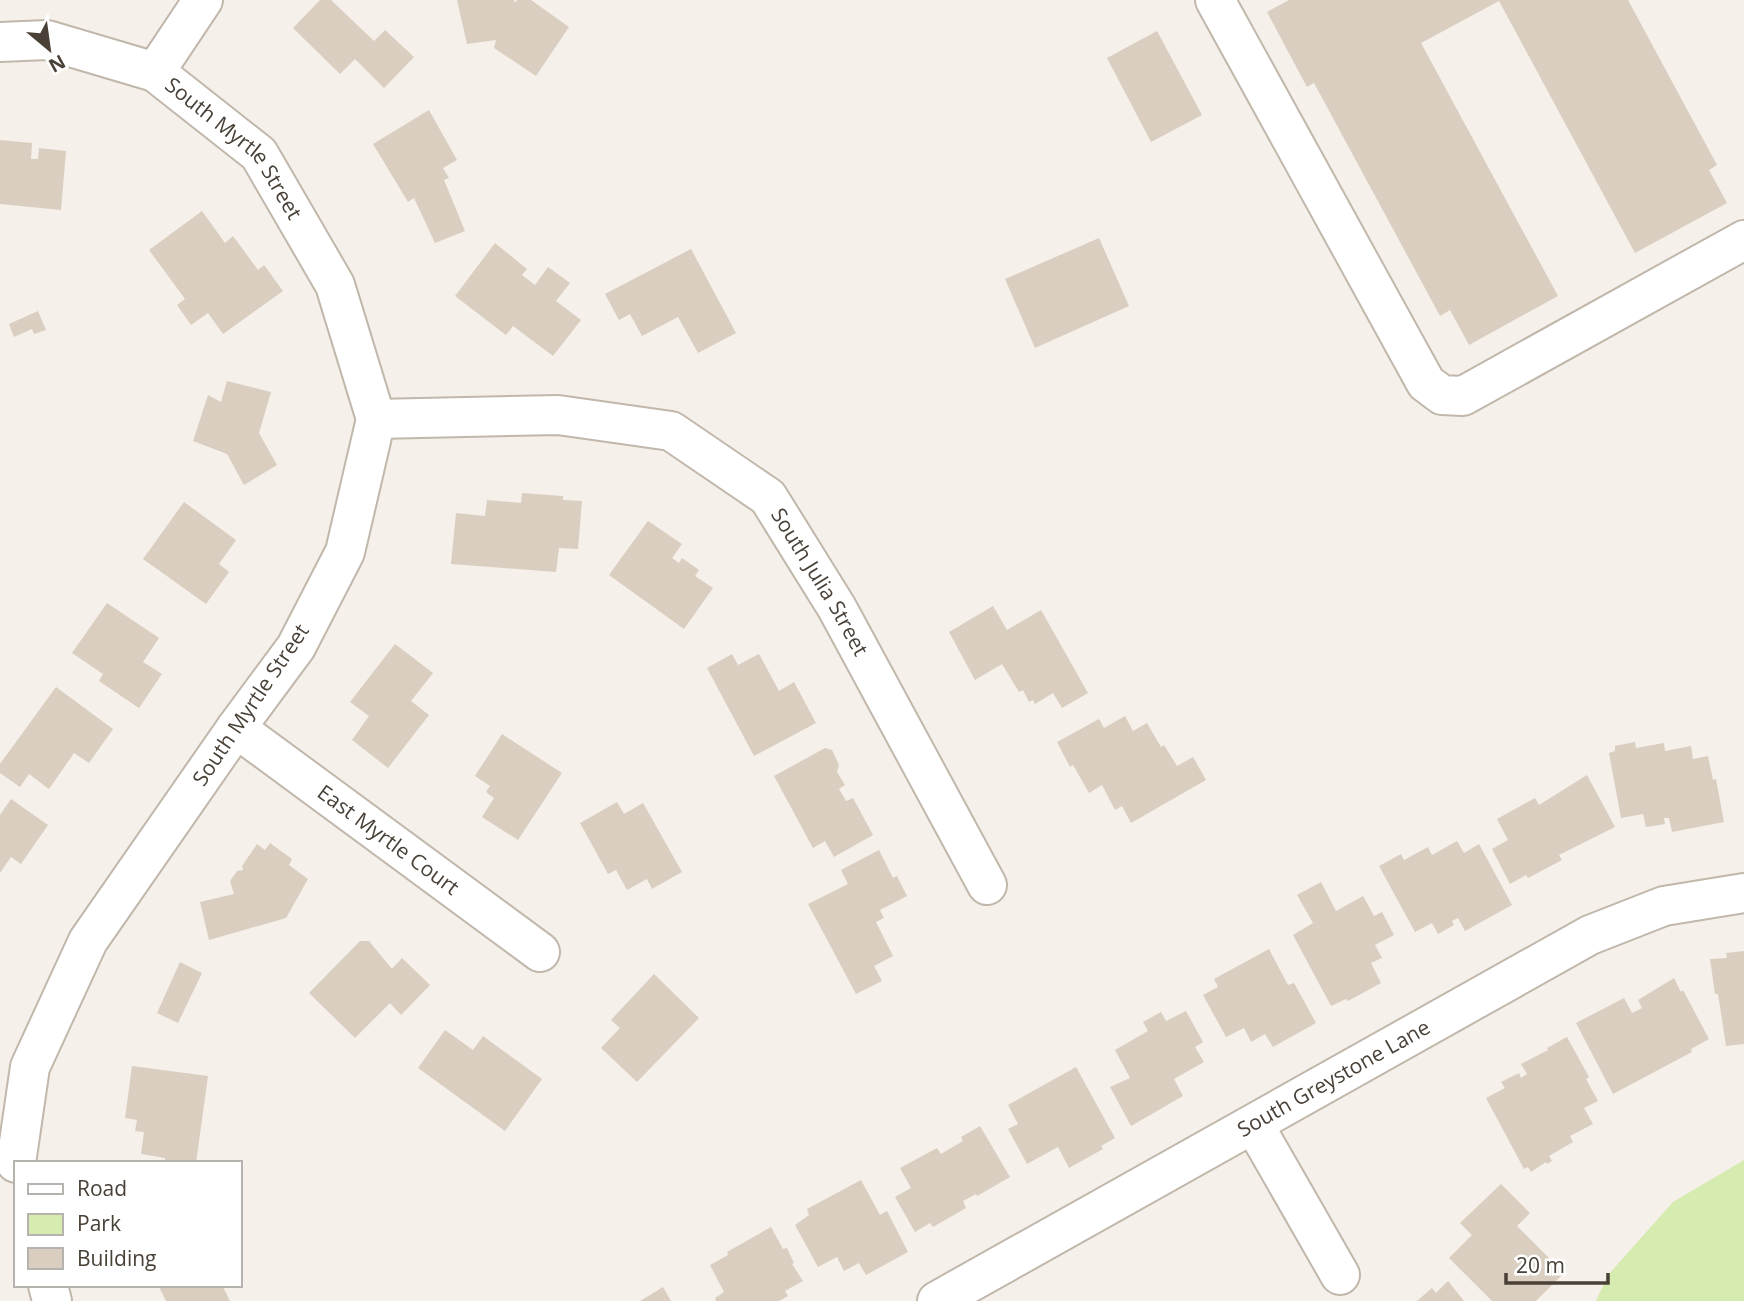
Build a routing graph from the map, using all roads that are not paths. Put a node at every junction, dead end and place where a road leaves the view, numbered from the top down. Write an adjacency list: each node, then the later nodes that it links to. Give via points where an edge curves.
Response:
1 (203, 0): 4 (street)
2 (1215, 0): 5 (street, via 1426,383 1442,395 1463,396)
3 (0, 42): 4 (street, South Myrtle Street, via 47,40)
4 (155, 72): 6 (street, South Myrtle Street, via 259,154 335,285)
5 (1744, 240)
6 (376, 419): 7 (street, South Myrtle Street, via 345,552 296,647); 8 (street, South Julia Street, via 558,415 671,431 768,497 837,608)
7 (236, 728): 10 (street, East Myrtle Court); 12 (street, South Myrtle Street, via 88,941 30,1067)
8 (986, 885)
9 (1744, 893): 11 (street, South Greystone Lane, via 1664,906 1590,935)
10 (540, 952)
11 (1254, 1125): 13 (street); 14 (street, South Greystone Lane)
12 (16, 1161)
13 (1340, 1275)
14 (937, 1301)

